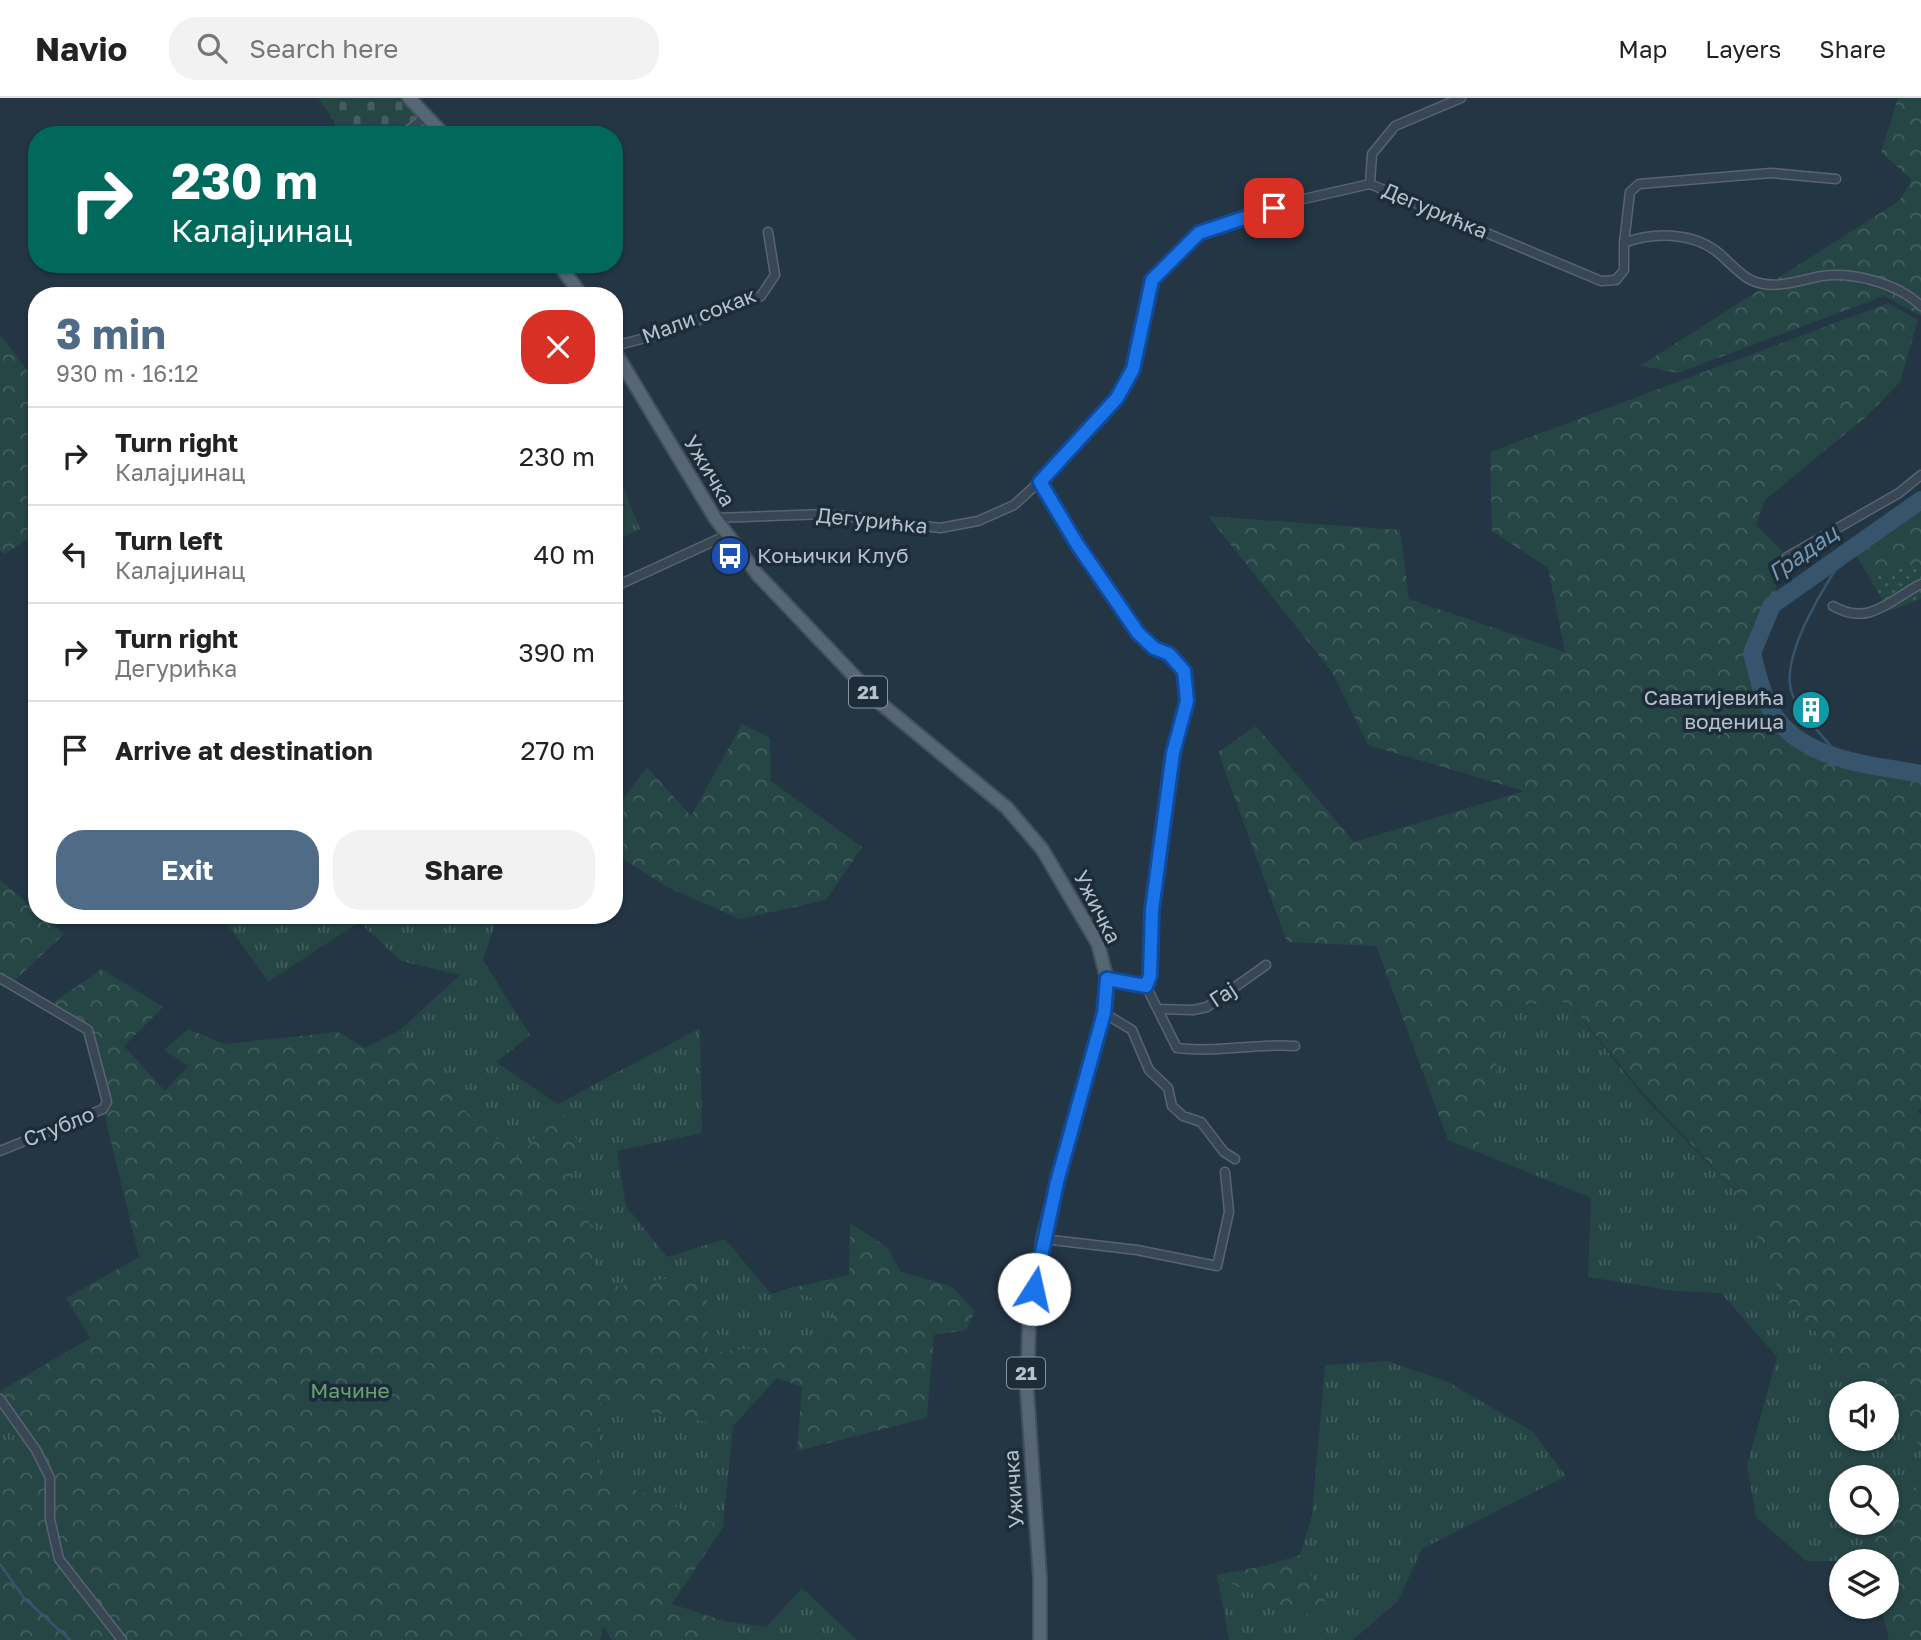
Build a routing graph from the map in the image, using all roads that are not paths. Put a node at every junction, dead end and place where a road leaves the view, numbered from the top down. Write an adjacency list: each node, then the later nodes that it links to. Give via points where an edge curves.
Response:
1 (409, 98): 3 (main road)
2 (1461, 98): 7 (street, via 1395,126 1373,154)
3 (427, 116): 4 (street); 5 (main road)
4 (414, 126)
5 (436, 126)
6 (1836, 179): 9 (street, Дегурићка, via 1771,173 1639,184 1630,192)
7 (1370, 184): 9 (street, Дегурићка, via 1601,281 1616,280 1624,270); 14 (street, Дегурићка, via 1299,200 1199,233 1152,280 1133,369 1117,398)
8 (768, 232): 11 (street, Мали сокак, via 775,275 761,296)
9 (1624, 243): 10 (street, via 1645,235 1673,236 1713,248 1753,281 1783,285 1823,276 1857,275 1913,298)
10 (1921, 306)
11 (623, 345)
12 (623, 363): 15 (main road, Ужичка / 21)
13 (1921, 475): 17 (street, via 1899,494)
14 (1040, 482): 15 (street, Дегурићка, via 1014,505 978,521 940,528 827,514); 24 (street, via 1138,633 1169,654 1184,671 1187,701 1173,753)
15 (715, 518): 16 (main road, Ужичка / 21)
16 (727, 536): 18 (street); 23 (main road, Ужичка / 21, via 766,585 871,695 1027,829 1088,924)
17 (1787, 556)
18 (623, 583)
19 (1921, 584): 20 (street, via 1867,614 1847,615)
20 (1832, 606)
21 (1266, 965): 25 (street, Гај, via 1207,1007)
22 (0, 978): 28 (street, Стубло, via 88,1030 107,1102 103,1109)
23 (1107, 979): 24 (street); 26 (main road, Ужичка / 21)
24 (1146, 986): 25 (street)
25 (1158, 1009): 27 (street, via 1177,1048 1264,1043)
26 (1104, 1013): 29 (street, via 1132,1030 1149,1070 1168,1088 1172,1106 1201,1122); 31 (main road, Ужичка / 21)
27 (1294, 1046)
28 (0, 1151)
29 (1235, 1159)
30 (1225, 1172): 31 (street, via 1229,1212 1217,1266 1137,1250)
31 (1043, 1239): 34 (main road, Ужичка / 21, via 1026,1373)
32 (0, 1399): 33 (street, via 50,1478 50,1519 59,1559)
33 (122, 1640)
34 (1040, 1640)

